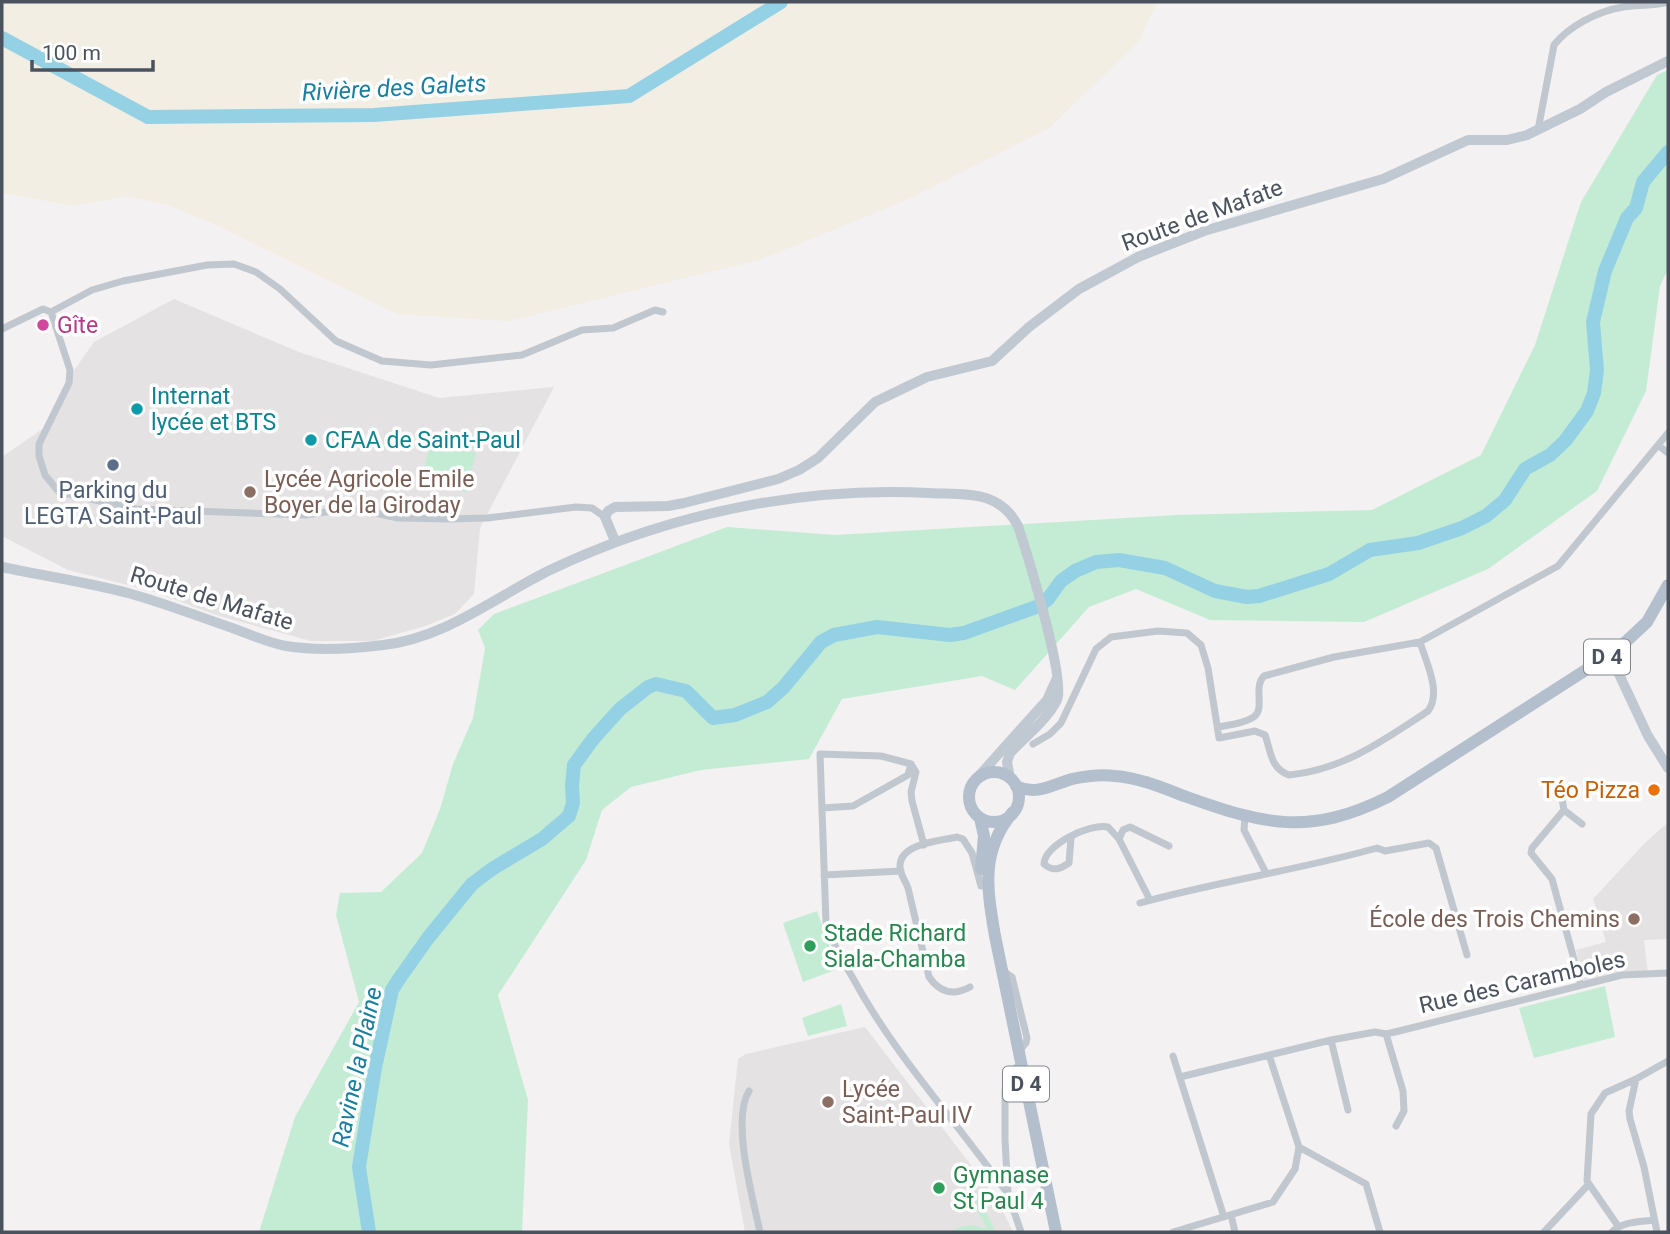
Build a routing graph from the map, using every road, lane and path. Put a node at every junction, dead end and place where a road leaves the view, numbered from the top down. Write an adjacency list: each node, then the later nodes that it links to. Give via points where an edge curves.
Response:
1 (1668, 2): 3 (street, via 1612,10 1560,38 1554,45)
2 (1668, 61): 3 (main road, Route de Mafate)
3 (1538, 130): 10 (main road, Route de Mafate, via 1507,140 1468,140 1383,179 1204,231 1138,257 1079,289 992,361 927,377 875,402 818,458 799,470 684,503 615,507)
4 (51, 312): 5 (street, via 92,290 123,281 234,264 280,289 336,341 382,361 431,365 522,355 582,330 609,329 655,310); 6 (street, via 39,310); 10 (street, via 70,370 69,383 39,444 39,456 45,475 60,492 136,509 306,515 352,508 398,518 449,519 576,507 592,508)
5 (663, 312)
6 (2, 329)
7 (1668, 434): 8 (street)
8 (1660, 446): 9 (street); 15 (street, via 1558,566)
9 (1668, 453)
10 (606, 517): 11 (main road)
11 (615, 541): 12 (main road, Route de Mafate, via 447,627 384,645 337,649 285,646 127,593); 17 (main road, Route de Mafate, via 685,519 802,497 918,492 984,496 1012,514)
12 (2, 567)
13 (1668, 585): 16 (main road, D 4, via 1641,629)
14 (1668, 602): 16 (main road, D 4, via 1633,648)
15 (1420, 642): 18 (street, via 1334,657 1264,676 1258,685 1256,716); 18 (street, via 1434,688 1433,705 1352,759 1289,775 1273,763 1265,734 1255,731 1219,738)
16 (1611, 658): 23 (main road); 32 (main road, D 4, via 1361,810 1309,823)
17 (1058, 675): 19 (main road, via 1057,699); 20 (main road, via 1047,699)
18 (1218, 727): 21 (street, via 1201,645 1187,633 1158,631 1111,637 1096,649 1061,723)
19 (1022, 740): 20 (street); 21 (street); 26 (main road, via 1008,758)
20 (1006, 744): 25 (main road)
21 (1033, 744): 22 (street)
22 (1029, 752)
23 (1668, 768)
24 (912, 776): 29 (street, via 853,806); 29 (street, via 916,772 911,764 881,757 820,754); 37 (street, via 912,801)
25 (977, 778): 26 (main road, via 1003,773); 33 (main road, via 969,794)
26 (1013, 782): 27 (main road, D 4, via 1032,791); 30 (main road, via 1018,794)
27 (1052, 787): 30 (main road, D 4); 32 (main road, D 4, via 1091,776 1129,777)
28 (1560, 793): 31 (street)
29 (822, 808): 41 (street)
30 (1014, 810): 33 (main road, via 998,821); 54 (main road, D 4, via 996,834 988,888)
31 (1564, 810): 34 (street); 47 (street, via 1531,853 1552,879)
32 (1245, 817): 40 (street, via 1244,830)
33 (980, 818): 42 (main road, D 4, via 984,836)
34 (1582, 824)
35 (1071, 838): 35 (street, via 1046,855 1044,864 1057,869 1069,863); 36 (street, via 1084,829 1103,826)
36 (1119, 838): 38 (street, via 1130,827); 43 (street)
37 (924, 845): 39 (street, via 906,852); 42 (street, via 963,839)
38 (1169, 846)
39 (901, 871): 41 (street); 48 (street, via 929,978 948,992)
40 (1266, 873): 43 (street); 45 (street, via 1377,848 1385,851 1429,844 1436,848)
41 (824, 875): 62 (street, via 831,939 867,1004)
42 (981, 886): 54 (main road, D 4)
43 (1150, 900): 44 (street)
44 (1140, 903)
45 (1467, 955)
46 (1668, 973): 47 (street, Rue des Caramboles, via 1622,975)
47 (1581, 985): 49 (street, Rue des Caramboles)
48 (970, 987)
49 (1386, 1034): 50 (street, Rue des Caramboles); 59 (street, via 1403,1090 1404,1111)
50 (1331, 1040): 51 (street, Rue des Caramboles); 58 (street)
51 (1269, 1055): 55 (street, Rue des Caramboles); 60 (street)
52 (1173, 1056): 55 (street)
53 (1668, 1061): 56 (street)
54 (1018, 1066): 62 (street, via 1004,1090); 68 (main road, D 4); 69 (main road, D 4)
55 (1180, 1077): 63 (street)
56 (1636, 1080): 61 (street, via 1605,1093 1591,1114); 64 (street, via 1630,1119)
57 (749, 1091): 66 (street, via 742,1141)
58 (1348, 1110)
59 (1396, 1126)
60 (1299, 1147): 63 (street, via 1295,1169 1273,1202); 72 (street, via 1366,1184)
61 (1588, 1185): 65 (street); 73 (street)
62 (1008, 1194): 67 (street)
63 (1227, 1216): 70 (street); 71 (street)
64 (1654, 1220): 65 (street); 74 (street)
65 (1615, 1229)
66 (760, 1232)
67 (1021, 1232)
68 (1050, 1232)
69 (1056, 1232)
70 (1173, 1232)
71 (1235, 1232)
72 (1380, 1232)
73 (1544, 1232)
74 (1657, 1232)

